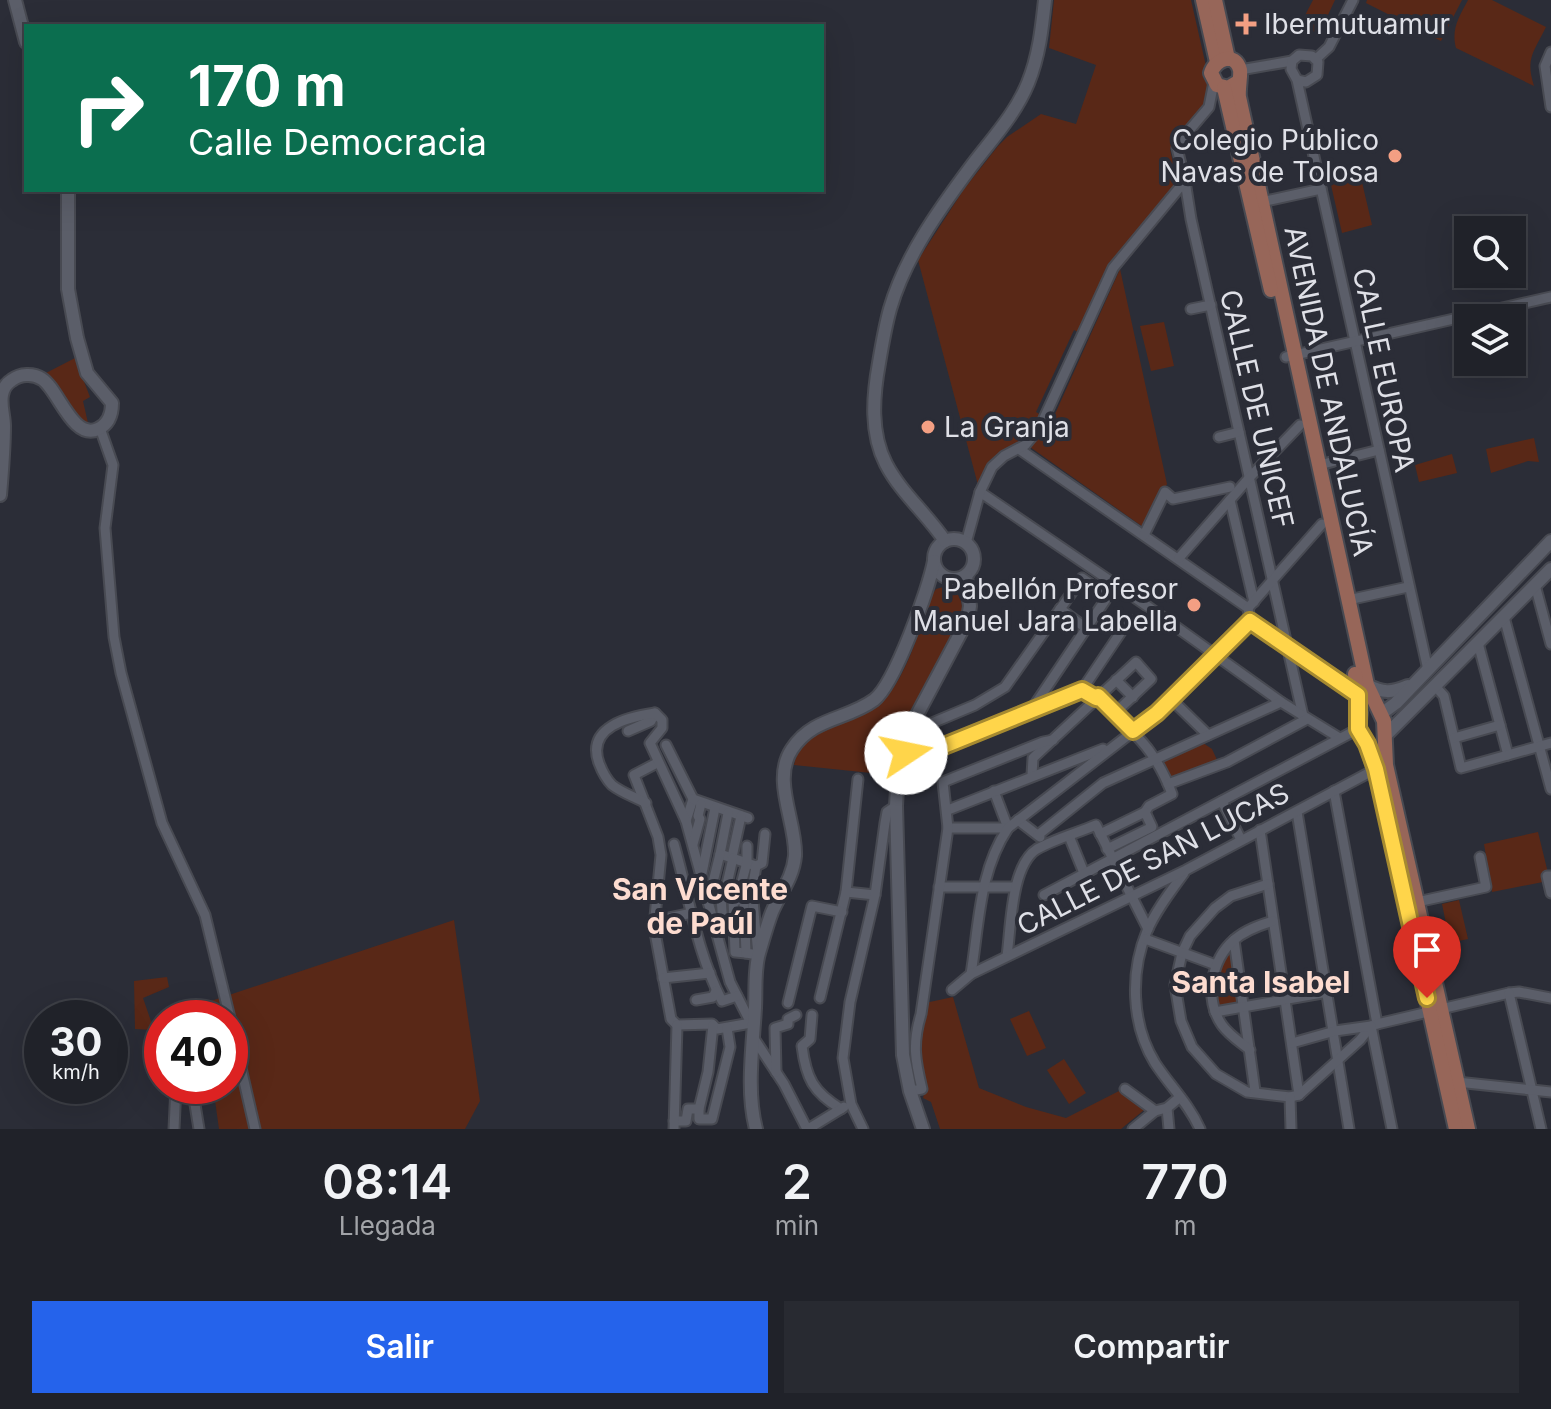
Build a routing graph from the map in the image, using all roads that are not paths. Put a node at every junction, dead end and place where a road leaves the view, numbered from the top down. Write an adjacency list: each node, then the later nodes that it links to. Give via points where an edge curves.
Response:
1 (15, 0): 6 (street)
2 (1045, 0): 39 (street, via 1028,84 906,267 889,311 877,375 877,441 886,464)
3 (1203, 0): 9 (main road)
4 (1215, 0): 9 (main road)
5 (1353, 0): 8 (street, via 1329,47)
6 (24, 34)
7 (1551, 52): 13 (street, via 1545,66)
8 (1316, 59): 10 (street, via 1303,54); 11 (street, via 1314,79)
9 (1223, 60): 12 (main road, via 1236,63); 12 (main road, via 1211,73)
10 (1292, 61): 11 (street); 12 (street)
11 (1297, 80): 15 (street, CALLE EUROPA)
12 (1229, 81): 14 (street, CALLE DE UNICEF, via 1177,148); 17 (main road, AVENIDA DE ANDALUCÍA); 24 (main road, AVENIDA DE ANDALUCÍA)
13 (1551, 107)
14 (1185, 181): 18 (street); 19 (street, CALLE DE UNICEF)
15 (1321, 189): 17 (street); 23 (street, CALLE EUROPA)
16 (68, 192): 26 (street, via 68,289 77,338 87,373 112,403 109,419)
17 (1261, 202): 24 (main road, AVENIDA DE ANDALUCÍA)
18 (1167, 205): 19 (street, via 1181,205); 29 (street, via 1113,268 1040,427)
19 (1191, 219): 21 (street, CALLE DE UNICEF)
20 (1551, 297): 23 (street)
21 (1211, 305): 22 (street); 27 (street, CALLE DE UNICEF)
22 (1191, 309)
23 (1357, 341): 24 (street); 30 (street, CALLE EUROPA)
24 (1290, 356): 25 (main road, AVENIDA DE ANDALUCÍA); 31 (main road, AVENIDA DE ANDALUCÍA)
25 (1300, 425): 32 (street); 37 (main road, AVENIDA DE ANDALUCÍA)
26 (100, 428): 35 (street, via 90,431 74,421 43,379 21,375 10,381 1,402); 171 (street, via 113,465 105,528 121,673 162,823 205,915)
27 (1239, 432): 28 (street); 32 (street, CALLE DE UNICEF)
28 (1219, 437)
29 (1019, 449): 34 (street, via 997,460); 38 (street)
30 (1379, 450): 31 (street); 49 (street, CALLE EUROPA)
31 (1319, 465): 51 (main road, AVENIDA DE ANDALUCÍA)
32 (1250, 477): 36 (street); 47 (street, CALLE DE UNICEF)
33 (1230, 487): 38 (street, via 1173,499 1165,492)
34 (980, 492): 41 (street); 61 (street)
35 (0, 495)
36 (1230, 500): 42 (street); 52 (street)
37 (1322, 524): 47 (street); 67 (main road, AVENIDA DE ANDALUCÍA)
38 (1144, 535): 42 (street)
39 (945, 541): 41 (street); 43 (street, via 936,549)
40 (1551, 541): 62 (street)
41 (966, 543): 45 (street, via 975,559)
42 (1179, 558): 52 (street)
43 (934, 561): 46 (street); 50 (street)
44 (1551, 569): 48 (street)
45 (966, 576): 46 (street); 80 (street, via 968,619)
46 (947, 578): 50 (street)
47 (1274, 580): 52 (street); 60 (street, CALLE DE UNICEF)
48 (1535, 585): 54 (street); 59 (street)
49 (1408, 587): 51 (street); 62 (street, CALLE EUROPA)
50 (926, 594): 157 (street, via 876,699 817,725 791,750 784,771 795,859)
51 (1348, 600): 67 (main road, AVENIDA DE ANDALUCÍA)
52 (1251, 605): 56 (street)
53 (1060, 609): 57 (street); 57 (street, via 1082,578 1108,596); 80 (street, via 1005,687)
54 (1504, 617): 58 (street); 92 (street)
55 (1129, 620): 66 (street)
56 (1250, 621): 60 (street); 61 (street)
57 (1086, 628): 72 (street)
58 (1478, 643): 65 (street); 78 (street)
59 (1551, 644)
60 (1288, 647): 67 (street); 77 (street, CALLE DE UNICEF)
61 (1215, 656): 70 (street); 71 (street)
62 (1428, 670): 64 (street)
63 (1116, 680): 68 (street); 69 (street); 69 (street, via 1136,662 1151,679)
64 (1414, 683): 67 (street, via 1390,692); 73 (street)
65 (1435, 686): 85 (street); 86 (street, via 1444,696)
66 (1082, 690): 68 (street); 72 (street)
67 (1363, 690): 73 (main road, AVENIDA DE ANDALUCÍA); 76 (main road, AVENIDA DE ANDALUCÍA)
68 (1097, 697): 75 (street); 87 (street)
69 (1133, 697): 75 (street)
70 (1170, 698): 82 (street); 83 (street)
71 (1281, 702): 77 (street); 83 (street)
72 (1032, 709): 93 (street, via 934,750)
73 (1379, 712): 76 (main road, via 1371,707); 85 (main road)
74 (655, 713): 81 (street, via 651,721); 97 (street, via 662,720 650,743); 107 (street, via 618,723 596,740 608,781)
75 (1115, 713): 82 (street)
76 (1360, 713): 79 (main road)
77 (1305, 717): 84 (street); 101 (street)
78 (1500, 725): 86 (street); 95 (street)
79 (1358, 729): 84 (street); 89 (main road)
80 (912, 730): 93 (street); 94 (street, via 901,725 888,732 888,746)
81 (628, 731)
82 (1133, 731): 91 (street); 96 (street)
83 (1208, 735): 96 (street)
84 (1338, 737): 106 (street)
85 (1385, 738): 89 (main road); 148 (main road, via 1386,765)
86 (1454, 738): 95 (street, via 1461,768)
87 (1053, 740): 99 (street, via 1033,758); 110 (street, via 943,782)
88 (1551, 743): 92 (street)
89 (1367, 744): 98 (main road)
90 (666, 745): 105 (street)
91 (1114, 745): 99 (street); 114 (street)
92 (1540, 746): 95 (street); 102 (street)
93 (912, 749): 94 (street)
94 (899, 754): 108 (street)
95 (1508, 755)
96 (1156, 759): 101 (street); 121 (street, via 1103,783)
97 (657, 763): 107 (street, via 634,775); 115 (street)
98 (1376, 769): 104 (street, CALLE DE SAN LUCAS); 175 (main road)
99 (1032, 775): 103 (street)
100 (858, 779): 142 (street)
101 (1170, 789): 111 (street)
102 (1551, 789)
103 (994, 791): 110 (street); 117 (street)
104 (1334, 791): 112 (street, CALLE DE SAN LUCAS); 181 (street)
105 (697, 801): 109 (street); 115 (street); 124 (street, via 700,819)
106 (1222, 801): 123 (street); 130 (street)
107 (646, 803): 128 (street)
108 (896, 806): 144 (street, via 887,812); 192 (street, via 903,1042)
109 (715, 808): 113 (street); 136 (street)
110 (948, 810): 116 (street)
111 (1145, 812): 120 (street); 130 (street, via 1152,827)
112 (1297, 812): 118 (street, CALLE DE SAN LUCAS); 165 (street)
113 (728, 813): 129 (street); 132 (street, via 745,817)
114 (1018, 820): 117 (street); 121 (street)
115 (686, 821): 124 (street)
116 (948, 828): 117 (street); 139 (street)
117 (1008, 828): 140 (street, via 996,845)
118 (1260, 830): 123 (street, CALLE DE SAN LUCAS); 138 (street)
119 (765, 834): 133 (street, via 762,863)
120 (1100, 834): 122 (street, via 1096,825); 130 (street)
121 (1038, 835): 126 (street)
122 (1069, 836): 126 (street); 135 (street)
123 (1241, 840): 134 (street, CALLE DE SAN LUCAS)
124 (692, 841): 125 (street); 136 (street)
125 (674, 844): 128 (street); 150 (street)
126 (1049, 844): 141 (street, via 1034,851)
127 (747, 846): 133 (street)
128 (660, 850): 151 (street)
129 (719, 852): 132 (street); 147 (street)
130 (1109, 854): 135 (street); 146 (street)
131 (1480, 857): 148 (street, via 1486,887)
132 (732, 858): 133 (street); 147 (street)
133 (751, 864): 147 (street); 147 (street)
134 (1186, 870): 146 (street, CALLE DE SAN LUCAS); 154 (street)
135 (1084, 873): 145 (street)
136 (701, 876): 147 (street)
137 (1549, 876): 143 (street)
138 (1268, 884): 152 (street); 156 (street, via 1231,896 1215,908)
139 (939, 887): 140 (street); 192 (street, via 914,1038 922,1089)
140 (984, 887): 141 (street); 161 (street)
141 (1015, 887): 158 (street)
142 (846, 892): 144 (street); 149 (street)
143 (1551, 893)
144 (875, 895): 200 (street, via 850,1002 843,1058)
145 (1044, 895)
146 (1131, 897): 154 (street); 158 (street, CALLE DE SAN LUCAS)
147 (728, 898): 153 (street); 157 (street); 157 (street, via 735,952); 167 (street, via 730,982)
148 (1417, 902): 175 (main road)
149 (842, 912): 168 (street); 173 (street, via 812,906)
150 (692, 913): 151 (street); 160 (street)
151 (654, 921): 162 (street)
152 (1273, 921): 155 (street); 169 (street)
153 (723, 925)
154 (1146, 934): 156 (street); 196 (street, via 1136,973 1137,1009 1153,1060)
155 (1234, 940): 159 (street); 174 (street)
156 (1182, 953): 159 (street); 193 (street, via 1175,985 1192,1047 1216,1074 1247,1092)
157 (752, 954): 183 (street)
158 (1007, 956): 161 (street, CALLE DE SAN LUCAS)
159 (1216, 965): 176 (street, via 1211,993)
160 (710, 973): 162 (street); 164 (street)
161 (971, 974): 163 (street, CALLE DE SAN LUCAS)
162 (663, 978): 179 (street, via 671,1019)
163 (952, 990)
164 (716, 991): 167 (street, via 722,1001); 172 (street, via 713,997)
165 (1328, 992): 169 (street); 184 (street)
166 (1509, 993): 170 (street); 175 (street); 191 (street)
167 (737, 996): 183 (street)
168 (820, 998)
169 (1285, 998): 174 (street); 185 (street)
170 (1551, 998)
171 (225, 1000)
172 (696, 1000)
173 (788, 1003)
174 (1244, 1007): 176 (street); 186 (street)
175 (1436, 1010): 181 (street); 189 (main road); 218 (main road)
176 (1215, 1012): 186 (street)
177 (796, 1015): 188 (street, via 775,1028)
178 (812, 1015): 200 (street, via 810,1039 802,1046 805,1071 818,1090)
179 (677, 1025): 180 (street); 204 (street)
180 (713, 1025): 182 (street); 202 (street)
181 (1374, 1025): 184 (street); 187 (street); 217 (street)
182 (727, 1028): 183 (street); 202 (street, via 730,1047 712,1119 699,1119)
183 (753, 1030): 188 (street); 209 (street)
184 (1335, 1031): 185 (street); 187 (street)
185 (1292, 1043): 195 (street)
186 (1250, 1050): 193 (street)
187 (1339, 1060): 195 (street); 216 (street)
188 (776, 1072): 210 (street)
189 (1457, 1082): 191 (street); 219 (main road)
190 (1125, 1089): 203 (street)
191 (1533, 1090): 194 (street); 220 (street)
192 (910, 1091): 212 (street)
193 (1255, 1091): 195 (street)
194 (1551, 1092)
195 (1295, 1096): 215 (street)
196 (1180, 1097): 201 (street); 214 (street)
197 (248, 1098): 208 (street)
198 (175, 1104): 206 (street)
199 (195, 1104): 207 (street)
200 (846, 1106): 210 (street); 211 (street)
201 (1167, 1108): 203 (street); 213 (street)
202 (699, 1109): 204 (street, via 688,1109 686,1121)
203 (1155, 1111): 205 (street)
204 (674, 1125)
205 (1137, 1128)
206 (174, 1129)
207 (199, 1129)
208 (255, 1129)
209 (756, 1129)
210 (808, 1129)
211 (863, 1129)
212 (923, 1129)
213 (1169, 1129)
214 (1200, 1129)
215 (1291, 1129)
216 (1349, 1129)
217 (1392, 1129)
218 (1456, 1129)
219 (1468, 1129)
220 (1541, 1129)

